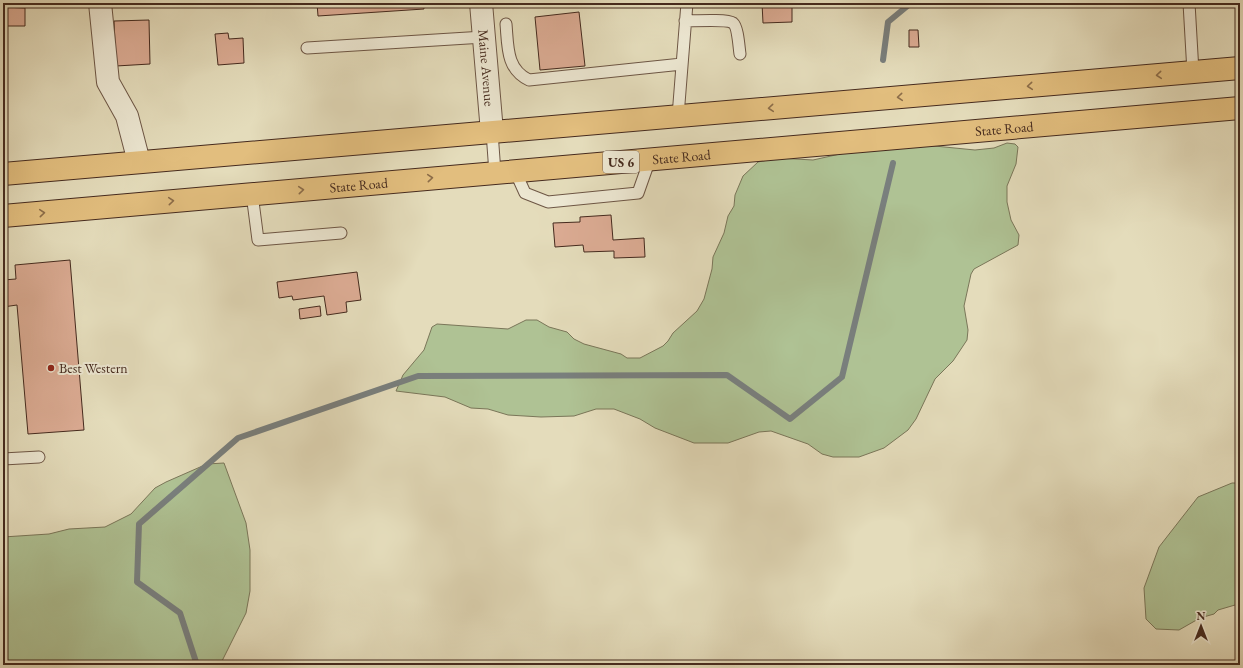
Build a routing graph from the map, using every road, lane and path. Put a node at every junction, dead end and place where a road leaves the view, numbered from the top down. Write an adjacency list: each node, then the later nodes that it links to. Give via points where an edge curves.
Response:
1 (100, 3): 17 (street, via 108,82 127,116)
2 (481, 3): 7 (street, Maine Avenue)
3 (687, 3): 5 (lane)
4 (1189, 3): 12 (lane)
5 (685, 21): 9 (lane, via 733,23); 10 (lane)
6 (506, 24): 10 (lane, via 509,59 515,70 529,80)
7 (484, 37): 8 (lane); 15 (street, Maine Avenue)
8 (307, 48)
9 (740, 54)
10 (682, 64): 14 (lane)
11 (1240, 68): 12 (main road)
12 (1192, 72): 14 (main road, one-way to 14)
13 (1240, 108): 16 (main road, State Road / US 6)
14 (678, 116): 15 (main road)
15 (492, 132): 17 (main road); 18 (lane)
16 (650, 159): 18 (main road, State Road / US 6); 18 (lane, via 638,193 548,202 526,193)
17 (139, 162): 19 (main road)
18 (505, 172): 20 (main road, State Road / US 6, one-way to 18)
19 (3, 174)
20 (252, 194): 21 (main road, State Road / US 6, one-way to 20); 22 (lane, via 258,240)
21 (3, 216)
22 (342, 232)
23 (39, 457): 24 (lane)
24 (3, 459)

